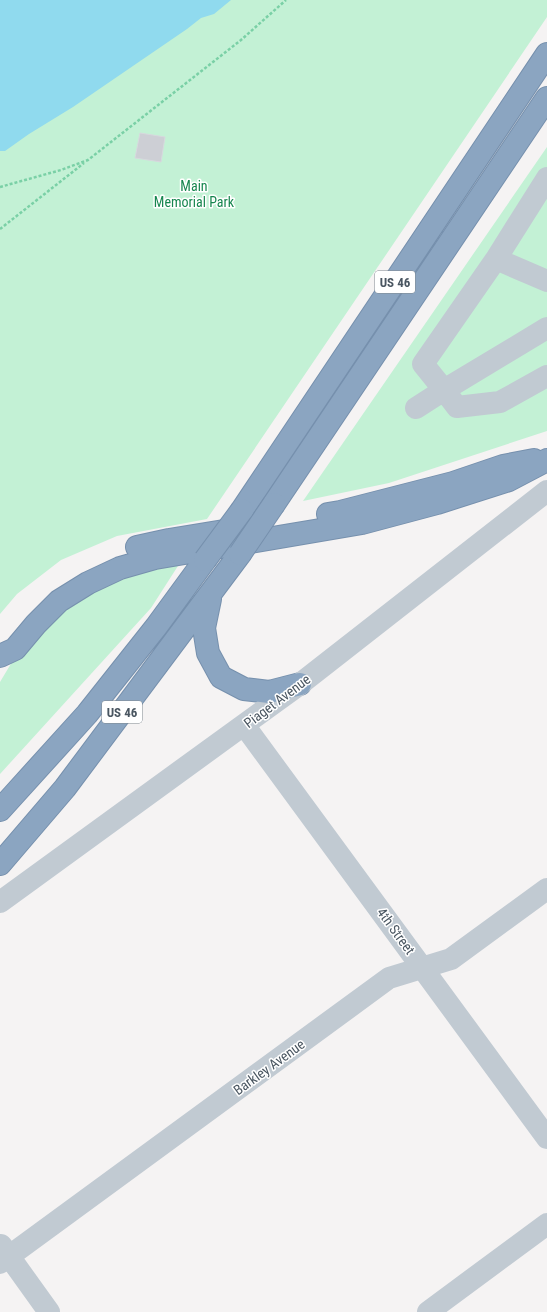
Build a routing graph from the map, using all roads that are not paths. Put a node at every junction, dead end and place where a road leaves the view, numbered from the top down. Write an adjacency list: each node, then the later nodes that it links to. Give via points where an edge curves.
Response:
1 (547, 54): 17 (highway, US 46, bridge, via 242,510 156,627 87,714)
2 (547, 98): 12 (highway, US 46, bridge)
3 (547, 178): 4 (street)
4 (496, 259): 5 (street); 8 (street, via 423,364)
5 (547, 281)
6 (547, 328): 8 (street)
7 (547, 376): 8 (street, via 500,402 457,407)
8 (444, 390): 9 (street)
9 (416, 408)
10 (547, 459): 13 (highway, via 503,466 454,483 340,512 169,540 136,548 99,562 76,575 21,618); 14 (highway, via 509,480 362,523 155,558 120,568 88,583 59,601 15,649)
11 (547, 491): 15 (street, Piaget Avenue)
12 (210, 595): 15 (highway, via 204,628 208,653 221,677 244,688 269,692); 18 (highway, US 46, via 64,788)
13 (0, 643)
14 (0, 656)
15 (300, 684): 16 (street, Piaget Avenue)
16 (244, 725): 20 (street, Piaget Avenue); 21 (street, 4th Street)
17 (0, 810)
18 (0, 864)
19 (547, 889): 21 (street, Barkley Avenue, via 451,959)
20 (0, 902)
21 (424, 968): 22 (street, 4th Street); 24 (street, Barkley Avenue, via 389,978)
22 (547, 1138)
23 (547, 1224): 26 (street)
24 (3, 1255): 25 (street)
25 (49, 1312)
26 (428, 1312)

